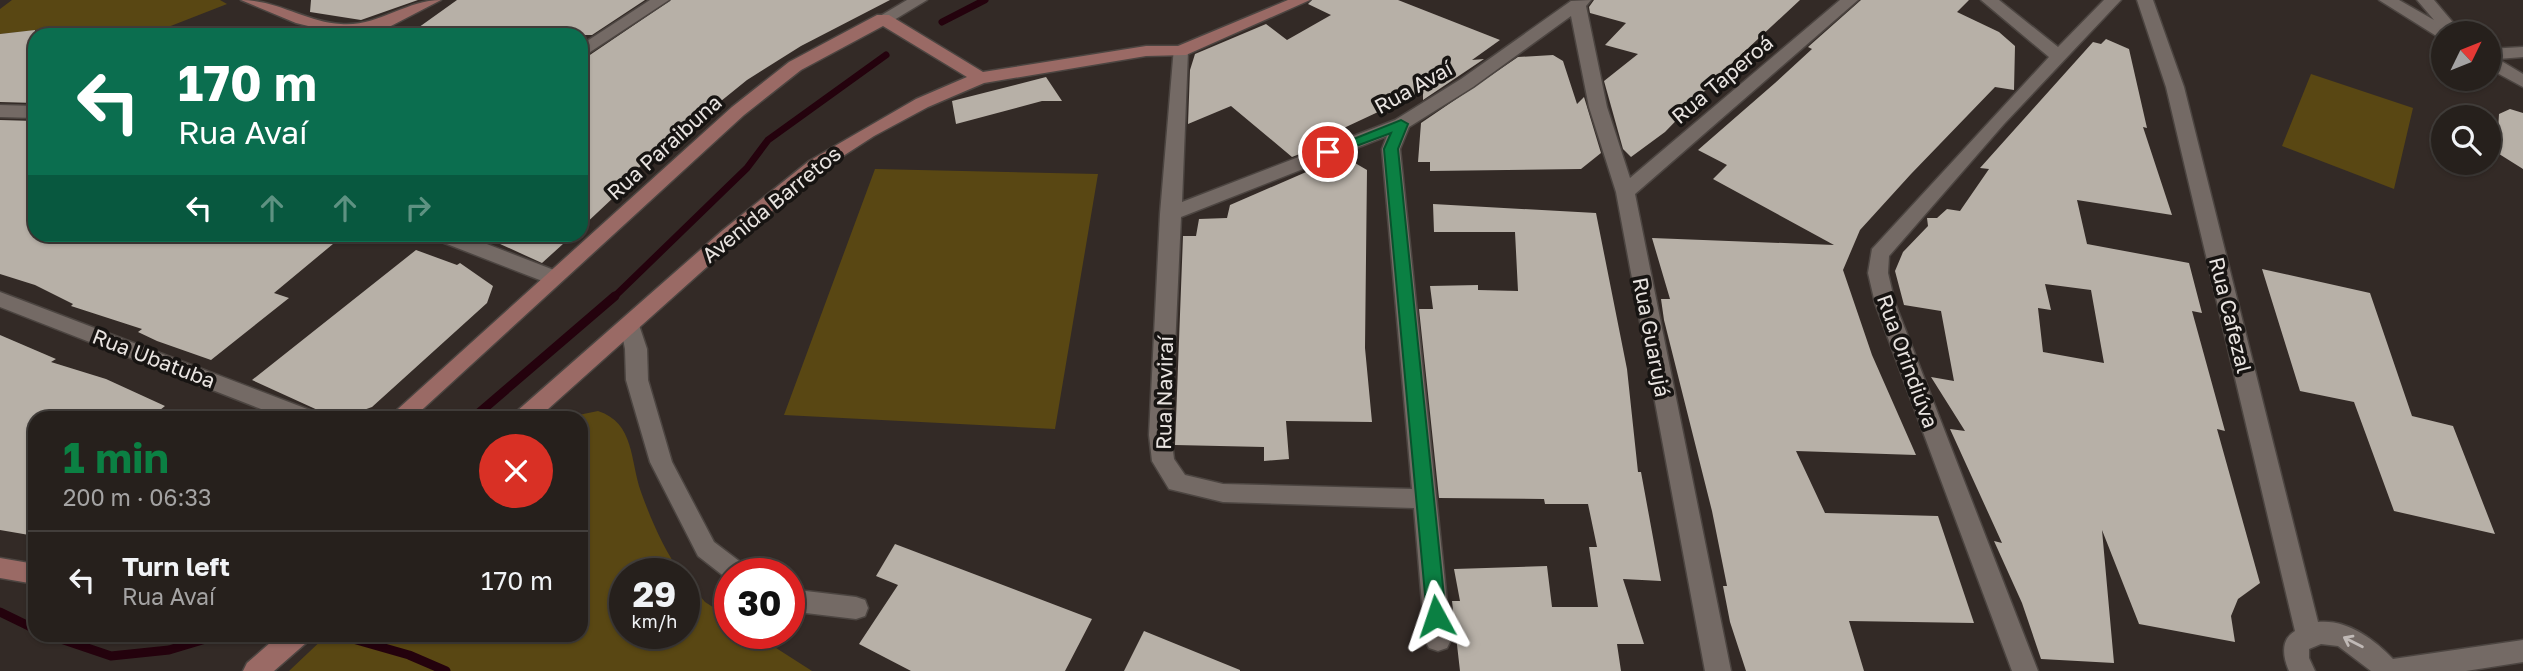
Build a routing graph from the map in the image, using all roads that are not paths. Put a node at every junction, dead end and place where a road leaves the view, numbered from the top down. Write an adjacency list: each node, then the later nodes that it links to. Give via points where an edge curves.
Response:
1 (249, 0): 16 (street)
2 (662, 0): 18 (street)
3 (919, 0): 13 (street)
4 (1302, 0): 19 (street, Avenida Barretos)
5 (1850, 0): 29 (street, Rua Taperoá)
6 (1989, 0): 22 (street)
7 (2113, 0): 22 (street, Rua Orindiúva)
8 (2145, 0): 44 (street, Rua Cafezal, via 2175,86)
9 (2387, 0): 15 (street)
10 (2426, 0): 14 (street)
11 (427, 2): 17 (street, via 397,20)
12 (1580, 2): 28 (street, Rua Avaí); 29 (street, Rua Guarujá, via 1598,107)
13 (883, 19): 24 (street); 32 (street, Rua Paraibuna, via 794,66 768,86)
14 (2444, 21)
15 (2431, 25)
16 (328, 28)
17 (369, 28)
18 (588, 48)
19 (1180, 51): 24 (street, Avenida Barretos, via 1146,51); 30 (street, Rua Naviraí)
20 (2523, 52): 21 (street)
21 (2501, 53)
22 (2059, 56): 50 (street, Rua Orindiúva, via 1891,237 1878,263 1885,303)
23 (2501, 68): 25 (street)
24 (980, 78): 34 (street, Avenida Barretos, via 842,146 730,235)
25 (2523, 82)
26 (0, 111): 27 (street)
27 (28, 112)
28 (1401, 124): 30 (street, Rua Avaí); 38 (street, via 1391,149)
29 (1625, 192): 49 (street, Rua Guarujá)
30 (1170, 214): 38 (street, Rua Naviraí, via 1160,435 1163,461 1177,482 1223,494)
31 (462, 242): 32 (street)
32 (552, 277): 36 (street, Rua Paraibuna)
33 (0, 299): 35 (street, Rua Ubatuba)
34 (630, 324): 37 (street, Avenida Barretos); 39 (street, via 637,380 661,462 706,549)
35 (289, 411)
36 (407, 411)
37 (532, 411)
38 (1425, 499): 45 (street)
39 (718, 558)
40 (0, 569): 41 (street)
41 (28, 573)
42 (805, 602): 43 (street)
43 (856, 608)
44 (2308, 633): 51 (street, via 2297,643 2296,658); 52 (street, one-way to 44, via 2351,639 2328,632)
45 (1438, 639)
46 (288, 642): 48 (street)
47 (2523, 651): 52 (street)
48 (260, 667)
49 (1718, 671)
50 (2025, 671)
51 (2302, 671)
52 (2389, 671)

